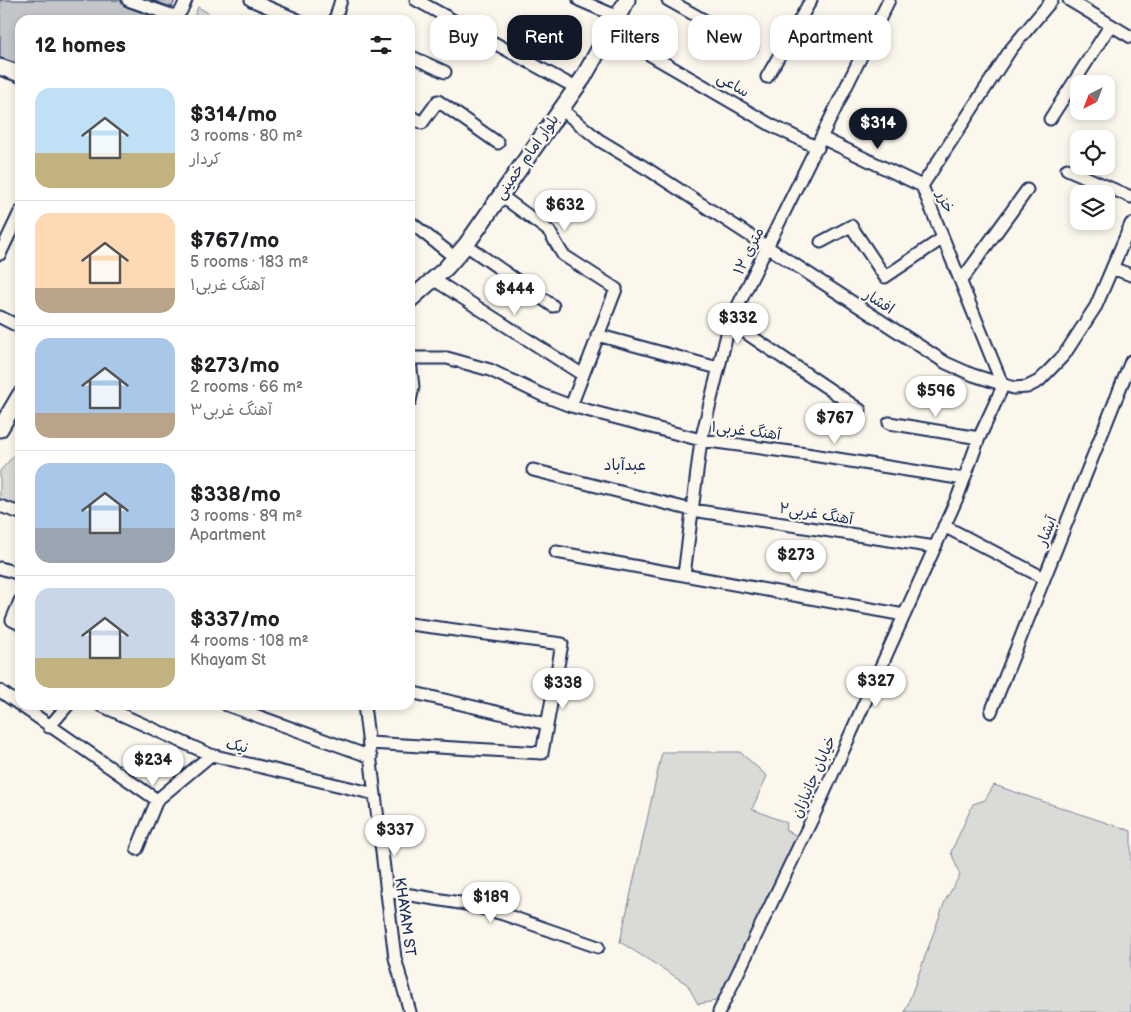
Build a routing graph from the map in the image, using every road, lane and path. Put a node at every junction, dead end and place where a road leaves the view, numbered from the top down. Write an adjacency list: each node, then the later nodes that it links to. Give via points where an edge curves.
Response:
1 (128, 0): 15 (street)
2 (186, 0): 16 (street)
3 (251, 0): 17 (street)
4 (341, 0): 18 (street)
5 (416, 0): 30 (street)
6 (579, 0): 14 (street)
7 (617, 0): 14 (street, بلوار امام خمینی)
8 (627, 0): 19 (street, بلوار امام خمینی)
9 (668, 0): 20 (street)
10 (811, 0): 29 (street)
11 (889, 0): 35 (street, ۱۲ متری)
12 (1052, 0): 37 (street, خزر, via 1011,49)
13 (1069, 0): 21 (street)
14 (609, 13): 30 (street, بلوار امام خمینی)
15 (171, 15)
16 (175, 15)
17 (286, 15)
18 (336, 15)
19 (618, 15)
20 (695, 15)
21 (1110, 26): 22 (street); 33 (street)
22 (1131, 38)
23 (415, 58): 28 (street)
24 (593, 60): 31 (street, بلوار امام خمینی)
25 (659, 60): 35 (street, ساعی, via 771,125)
26 (0, 67): 27 (street)
27 (15, 72)
28 (445, 72)
29 (768, 77)
30 (569, 84): 48 (street, بلوار امام خمینی)
31 (561, 109): 39 (street, بلوار امام خمینی); 47 (street, افشار, via 599,140)
32 (415, 119): 34 (street, via 422,123 438,101)
33 (1050, 119)
34 (498, 143)
35 (820, 143): 37 (street, ساعی); 47 (street, ۱۲ متری)
36 (1067, 169): 40 (street)
37 (922, 186): 44 (street, خزر)
38 (1027, 190): 53 (street)
39 (500, 195): 46 (street, بلوار امام خمینی); 60 (street, via 549,231 563,255 616,289)
40 (1131, 197)
41 (15, 222): 49 (street)
42 (1131, 224): 50 (street, افشار)
43 (415, 226): 48 (street)
44 (943, 238): 45 (street, via 885,277 851,226); 53 (street, خزر)
45 (822, 242)
46 (466, 245): 52 (street, بلوار امام خمینی); 56 (street)
47 (767, 246): 58 (street, ۱۲ متری); 65 (street, افشار, via 946,363)
48 (448, 252): 54 (street, بلوار امام خمینی)
49 (0, 254)
50 (1112, 268): 51 (street); 65 (street, افشار, via 1096,306 1054,368 1027,387)
51 (1131, 275)
52 (433, 280): 55 (street, بلوار امام خمینی); 64 (street)
53 (961, 281): 65 (street, خزر)
54 (415, 284)
55 (415, 296)
56 (553, 306)
57 (0, 317): 59 (street)
58 (730, 322): 63 (street, ۱۲ متری); 68 (street)
59 (15, 324)
60 (597, 335): 63 (street); 64 (street)
61 (415, 359): 67 (street, آهنگ غربی۱, via 447,358 490,370)
62 (1131, 361): 84 (street, آبشار)
63 (718, 368): 72 (street, ۱۲ متری)
64 (582, 375): 67 (street)
65 (1003, 386): 71 (street, خیابان جانبازان)
66 (15, 404): 70 (street)
67 (571, 406): 72 (street, آهنگ غربی۱)
68 (860, 410)
69 (889, 423): 71 (street)
70 (0, 429)
71 (979, 438): 74 (street, خیابان جانبازان)
72 (701, 440): 74 (street, آهنگ غربی۱); 76 (street, ۱۲ متری)
73 (533, 470): 76 (street, آهنگ غربی۲)
74 (964, 479): 78 (street, خیابان جانبازان)
75 (0, 506): 77 (street)
76 (692, 510): 79 (street, آهنگ غربی۲); 83 (street, ۱۲ متری)
77 (15, 511)
78 (944, 526): 79 (street, خیابان جانبازان); 84 (street)
79 (935, 547): 85 (street, خیابان جانبازان)
80 (556, 552): 83 (street)
81 (0, 568): 82 (street)
82 (15, 572)
83 (684, 575): 85 (street)
84 (1044, 578): 95 (street, آبشار)
85 (904, 615): 107 (street, خیابان جانبازان)
86 (415, 625): 96 (street, via 562,644)
87 (0, 691): 89 (street)
88 (415, 693): 96 (street)
89 (15, 702)
90 (26, 710): 97 (street)
91 (64, 710): 97 (street)
92 (111, 710): 99 (street, نیک)
93 (241, 710): 100 (street)
94 (365, 710): 98 (street, KHAYAM ST)
95 (991, 712)
96 (547, 724): 98 (street, via 542,753)
97 (49, 727): 102 (street)
98 (369, 743): 100 (street, KHAYAM ST)
99 (211, 755): 101 (street, نیک); 102 (street)
100 (370, 757): 101 (street, KHAYAM ST)
101 (375, 794): 104 (street, KHAYAM ST)
102 (157, 800): 103 (street)
103 (137, 849)
104 (386, 891): 105 (street, via 466,904); 106 (street, KHAYAM ST, via 395,958)
105 (598, 947)
106 (410, 1012)
107 (719, 1012)

